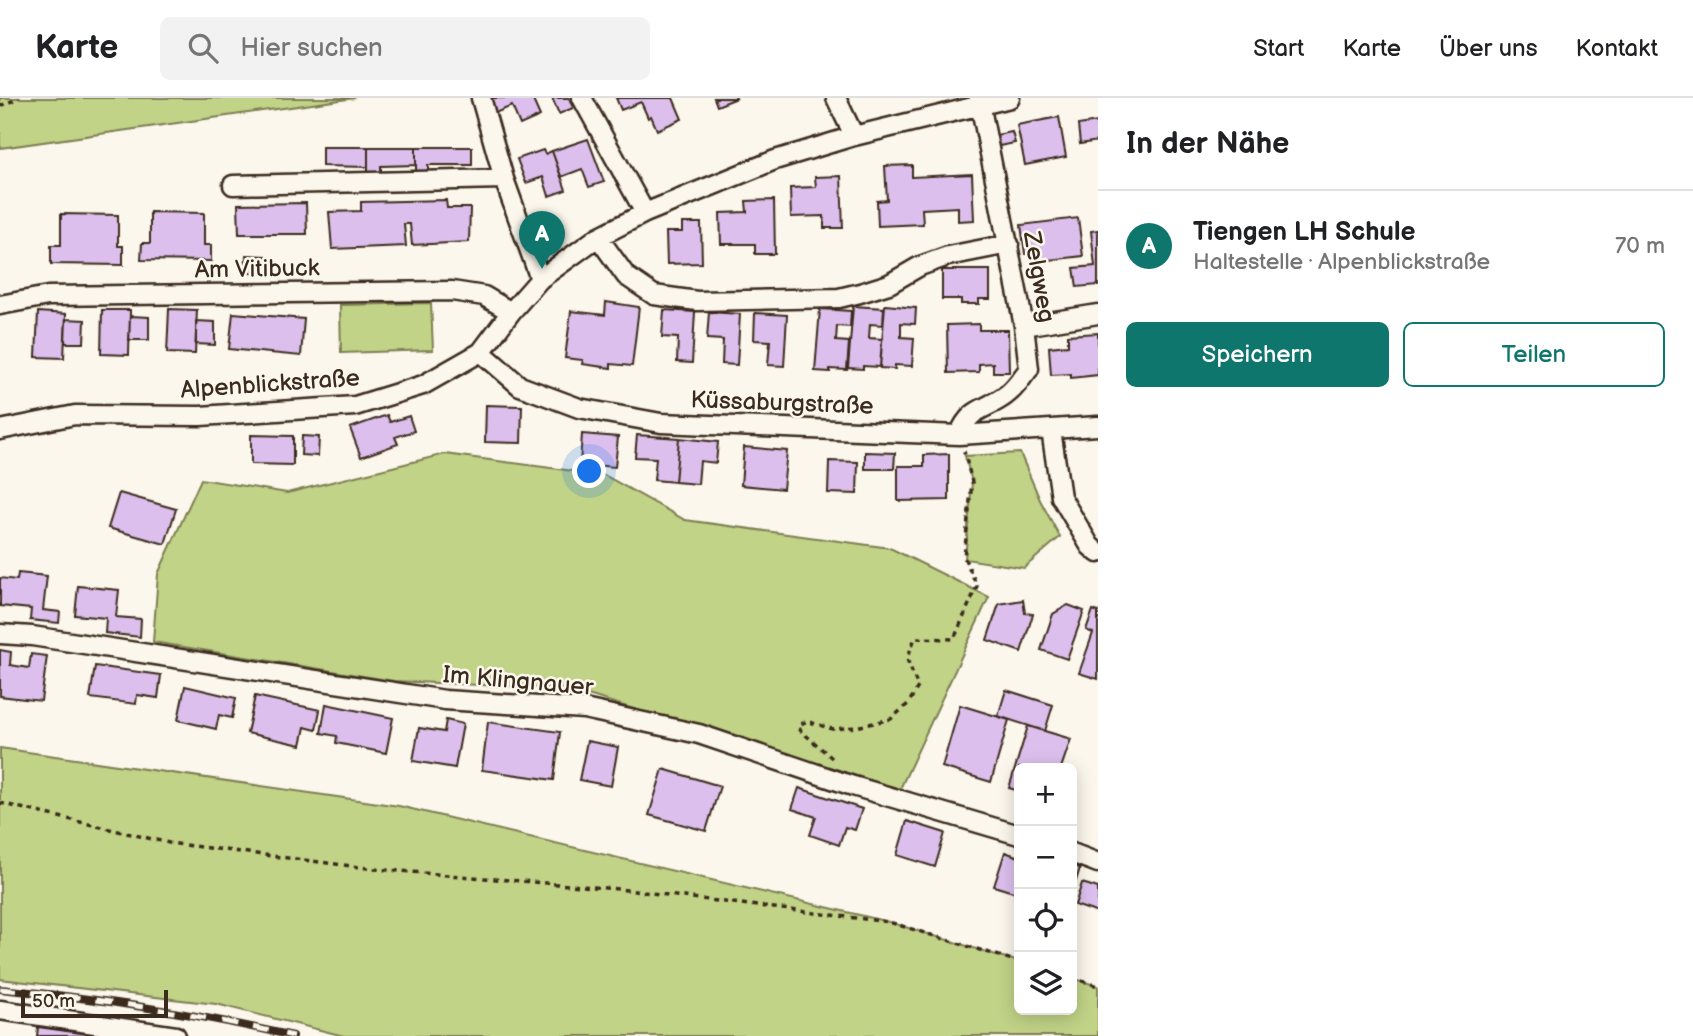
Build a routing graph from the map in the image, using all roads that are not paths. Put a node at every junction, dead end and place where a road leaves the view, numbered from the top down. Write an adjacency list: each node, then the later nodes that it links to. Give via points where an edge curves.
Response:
1 (481, 98): 7 (street)
2 (582, 98): 9 (street)
3 (836, 98): 6 (street)
4 (1010, 98): 5 (street, Alpenblickstraße)
5 (980, 102): 6 (street, Alpenblickstraße); 11 (street, Zelgweg)
6 (854, 136): 9 (street, Alpenblickstraße, via 775,160)
7 (504, 179): 8 (street); 12 (street)
8 (233, 185)
9 (645, 213): 10 (street, Alpenblickstraße)
10 (597, 237): 11 (street, via 626,276 654,295 697,301 839,298 889,284 919,266); 12 (street, Alpenblickstraße)
11 (1009, 244): 16 (street, Zelgweg)
12 (540, 279): 14 (street, Alpenblickstraße)
13 (0, 304): 14 (street, Am Vitibuck, via 48,296 452,291 484,296)
14 (511, 312): 17 (street, Alpenblickstraße)
15 (1098, 314): 16 (street)
16 (1024, 326): 21 (street, Zelgweg, via 1028,369 1007,395 975,412)
17 (481, 352): 19 (street, Alpenblickstraße, via 423,385 355,406 200,416 75,415); 21 (street, Küssaburgstraße, via 520,386 579,408 661,423)
18 (1098, 426): 20 (street, Küssaburgstraße)
19 (0, 430)
20 (1051, 430): 21 (street, Küssaburgstraße); 22 (street, via 1061,497)
21 (959, 435)
22 (1098, 553)
23 (0, 634): 24 (street, Im Klingnauer, via 445,700 584,709 699,734)
24 (1014, 834)
25 (1077, 855): 26 (street)
26 (1098, 863)
27 (0, 1010): 28 (street)
28 (176, 1036)

